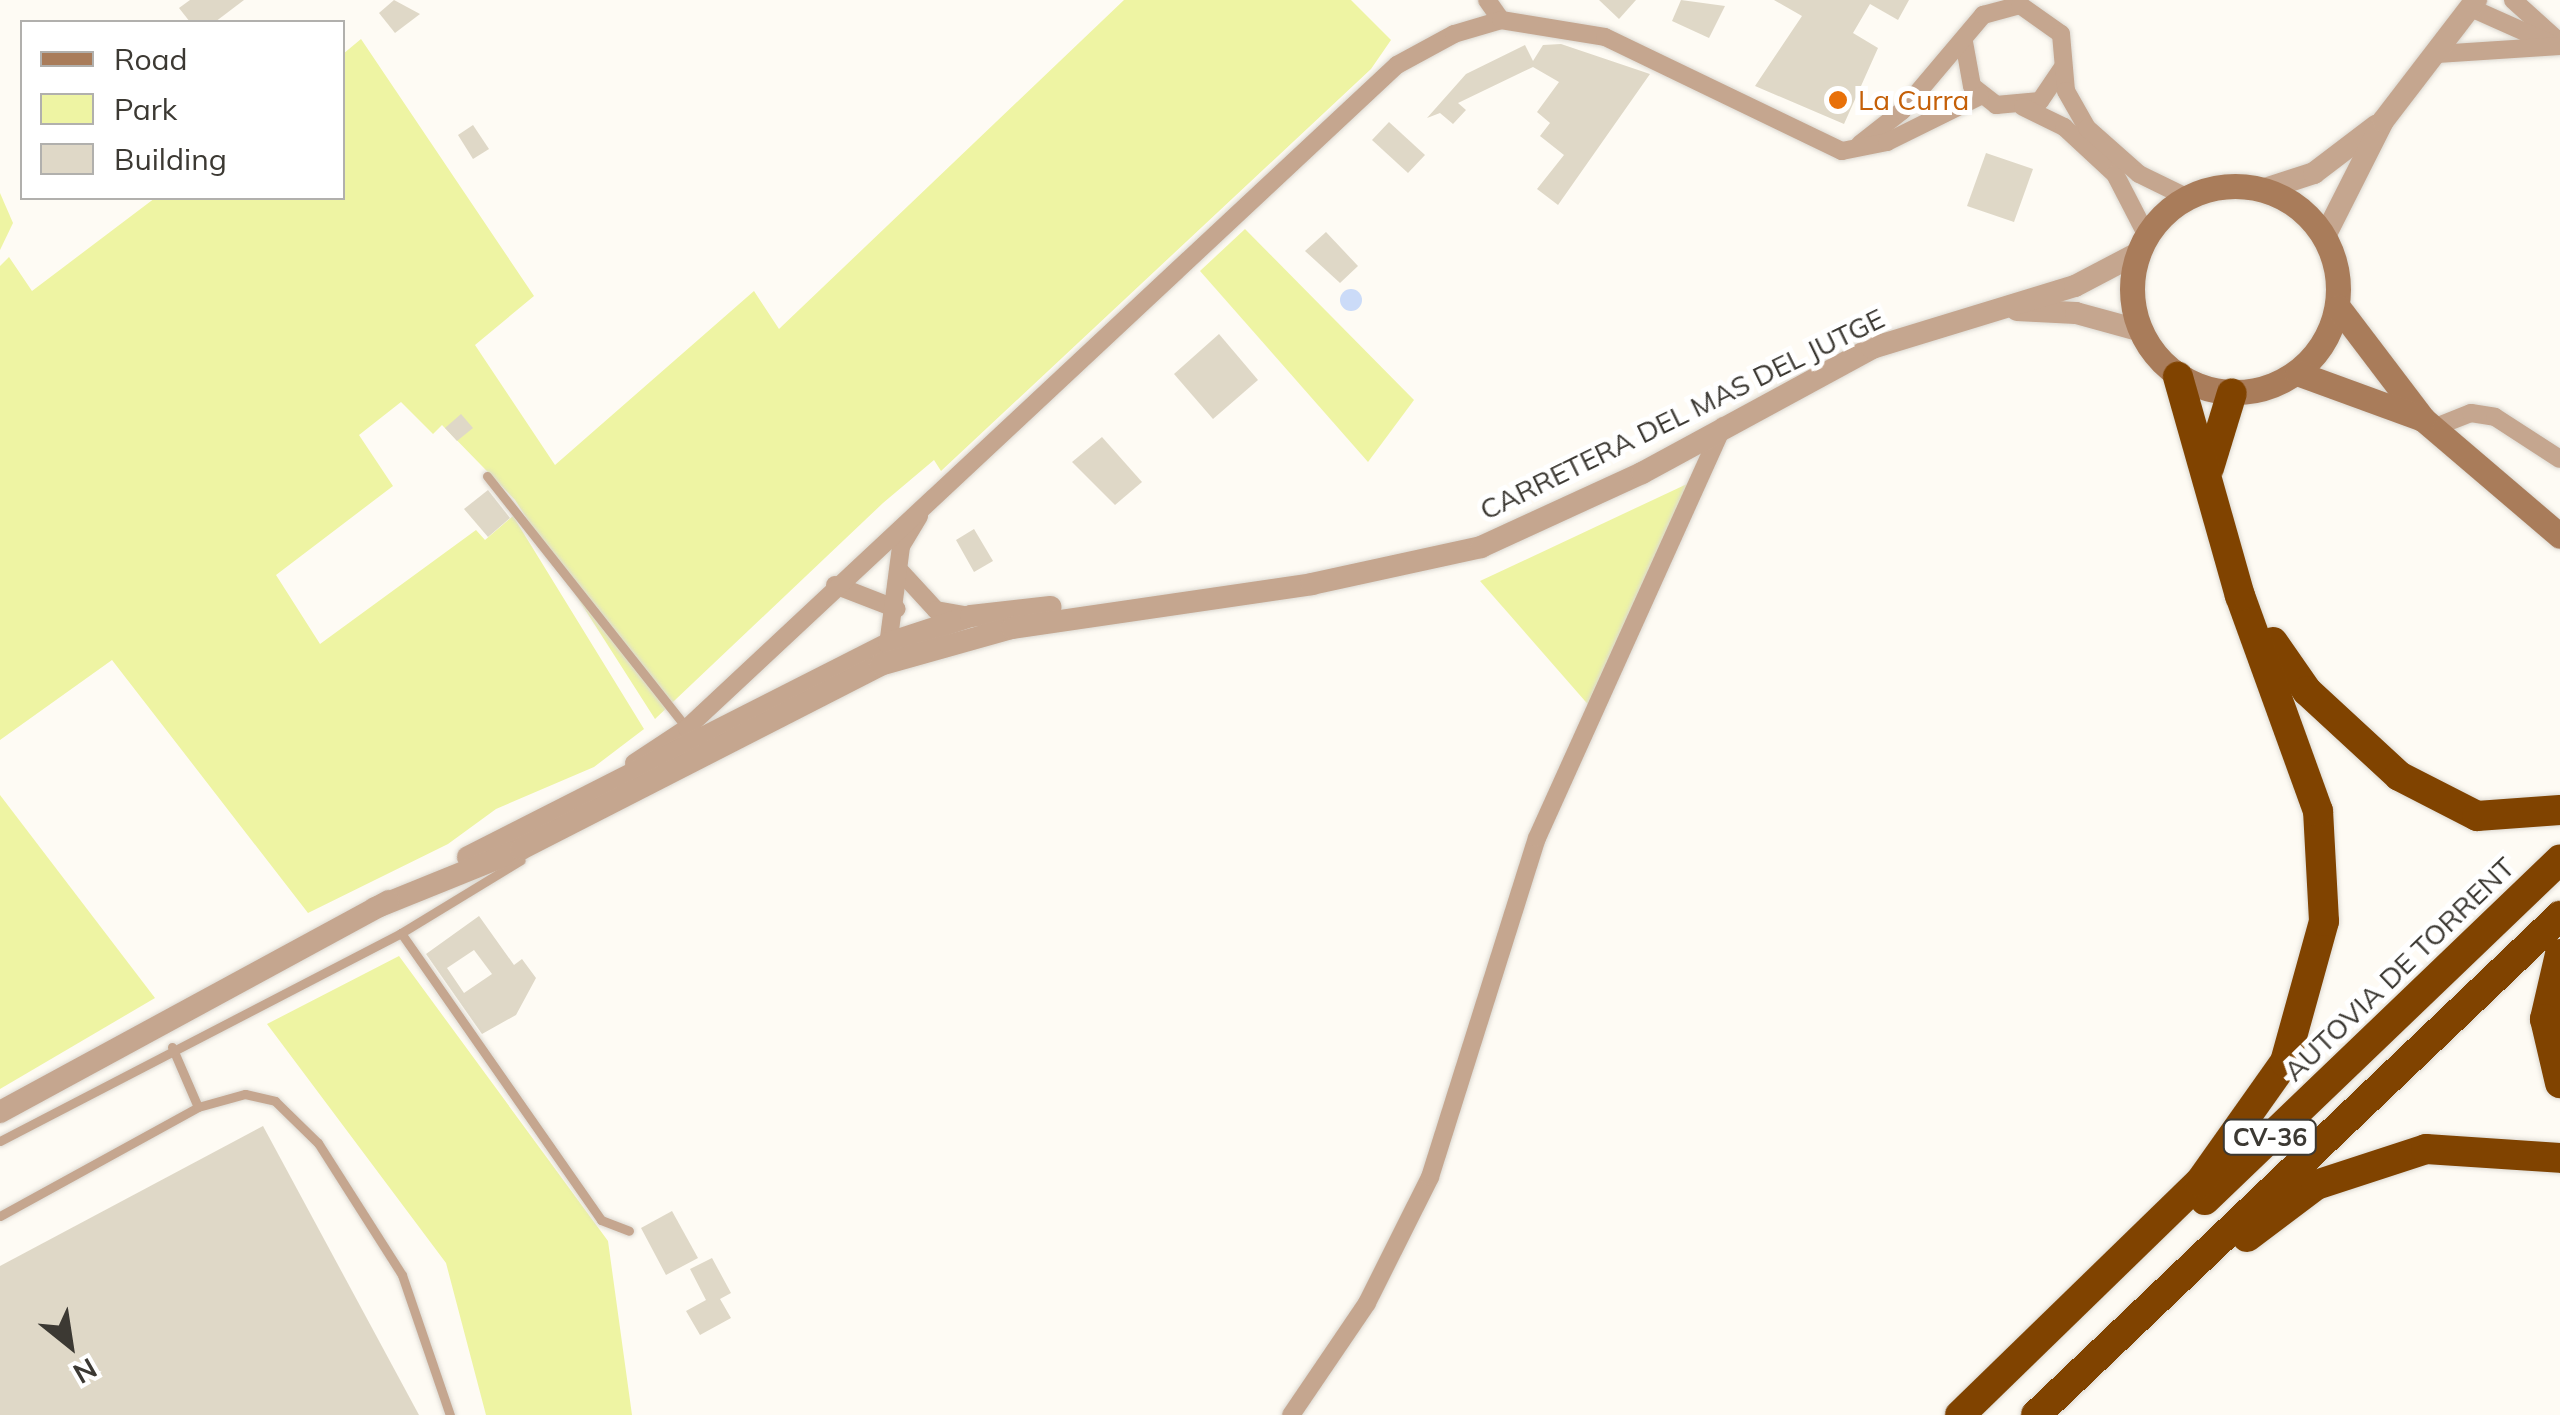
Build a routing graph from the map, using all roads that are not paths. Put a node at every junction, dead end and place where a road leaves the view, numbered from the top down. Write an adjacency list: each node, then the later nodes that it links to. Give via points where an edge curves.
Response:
1 (1487, 0): 6 (street)
2 (2514, 0): 8 (street)
3 (2474, 4): 8 (street); 9 (street)
4 (2035, 5): 5 (street); 10 (street, via 2061,34)
5 (1986, 7): 7 (street)
6 (1501, 20): 14 (street, via 1605,37 1806,140); 30 (street, via 1397,65)
7 (1964, 42): 11 (street, via 1964,70); 14 (street)
8 (2560, 44): 9 (street)
9 (2437, 54): 13 (street)
10 (2066, 57): 12 (street, via 2052,90); 16 (street, via 2066,91 2087,128 2138,174)
11 (1980, 96): 12 (street); 14 (street)
12 (2023, 107): 18 (street, via 2064,127 2114,174)
13 (2383, 121): 15 (street, via 2314,173); 17 (street)
14 (1857, 147)
15 (2265, 189): 16 (main road, via 2228,185); 17 (main road, via 2302,208)
16 (2188, 198): 18 (main road)
17 (2325, 236): 19 (main road)
18 (2142, 245): 20 (street, CARRETERA DEL MAS DEL JUTGE); 21 (main road, via 2130,290)
19 (2338, 306): 22 (main road, via 2322,346); 26 (main road)
20 (2004, 310): 21 (street, CARRETERA DEL MAS DEL JUTGE, via 2076,313); 25 (street, CARRETERA DEL MAS DEL JUTGE, via 1872,348)
21 (2138, 330): 23 (main road)
22 (2297, 373): 24 (main road); 26 (main road)
23 (2178, 377): 24 (main road); 28 (highway)
24 (2232, 394): 28 (highway)
25 (1724, 423): 34 (street, CARRETERA DEL MAS DEL JUTGE, via 1642,473 1482,547); 55 (street, via 1537,838 1430,1177 1367,1303)
26 (2428, 424): 27 (street, via 2471,413 2495,417); 31 (main road)
27 (2560, 459)
28 (2209, 468): 35 (highway)
29 (488, 476): 39 (lane)
30 (936, 490): 32 (street, via 907,532); 33 (street)
31 (2560, 536)
32 (900, 565): 36 (street); 37 (street, via 920,599)
33 (835, 585): 36 (street); 39 (street)
34 (1268, 590): 37 (street); 38 (street)
35 (2240, 596): 41 (highway, via 2307,691 2399,776 2477,816); 56 (highway, via 2318,811 2324,921 2285,1062 2200,1182)
36 (896, 609): 38 (street)
37 (971, 616): 38 (street)
38 (885, 654): 40 (street)
39 (688, 728): 40 (street)
40 (622, 783): 44 (lane); 49 (street)
41 (2560, 810)
42 (2560, 860): 57 (highway, AUTOVIA DE TORRENT / CV-36)
43 (2560, 916): 58 (highway, CV-36)
44 (401, 934): 46 (lane); 53 (lane, via 601,1220)
45 (2560, 954): 47 (highway, via 2545,1019)
46 (172, 1047): 48 (lane); 50 (lane)
47 (2560, 1083)
48 (198, 1107): 52 (lane); 54 (lane, via 245,1094 275,1101 318,1143 402,1275)
49 (0, 1112)
50 (0, 1141)
51 (2560, 1158): 59 (highway, via 2426,1149 2316,1185 2242,1241)
52 (0, 1216)
53 (629, 1231)
54 (450, 1415)
55 (1291, 1415)
56 (1960, 1415)
57 (1980, 1415)
58 (2036, 1415)
59 (2060, 1415)

